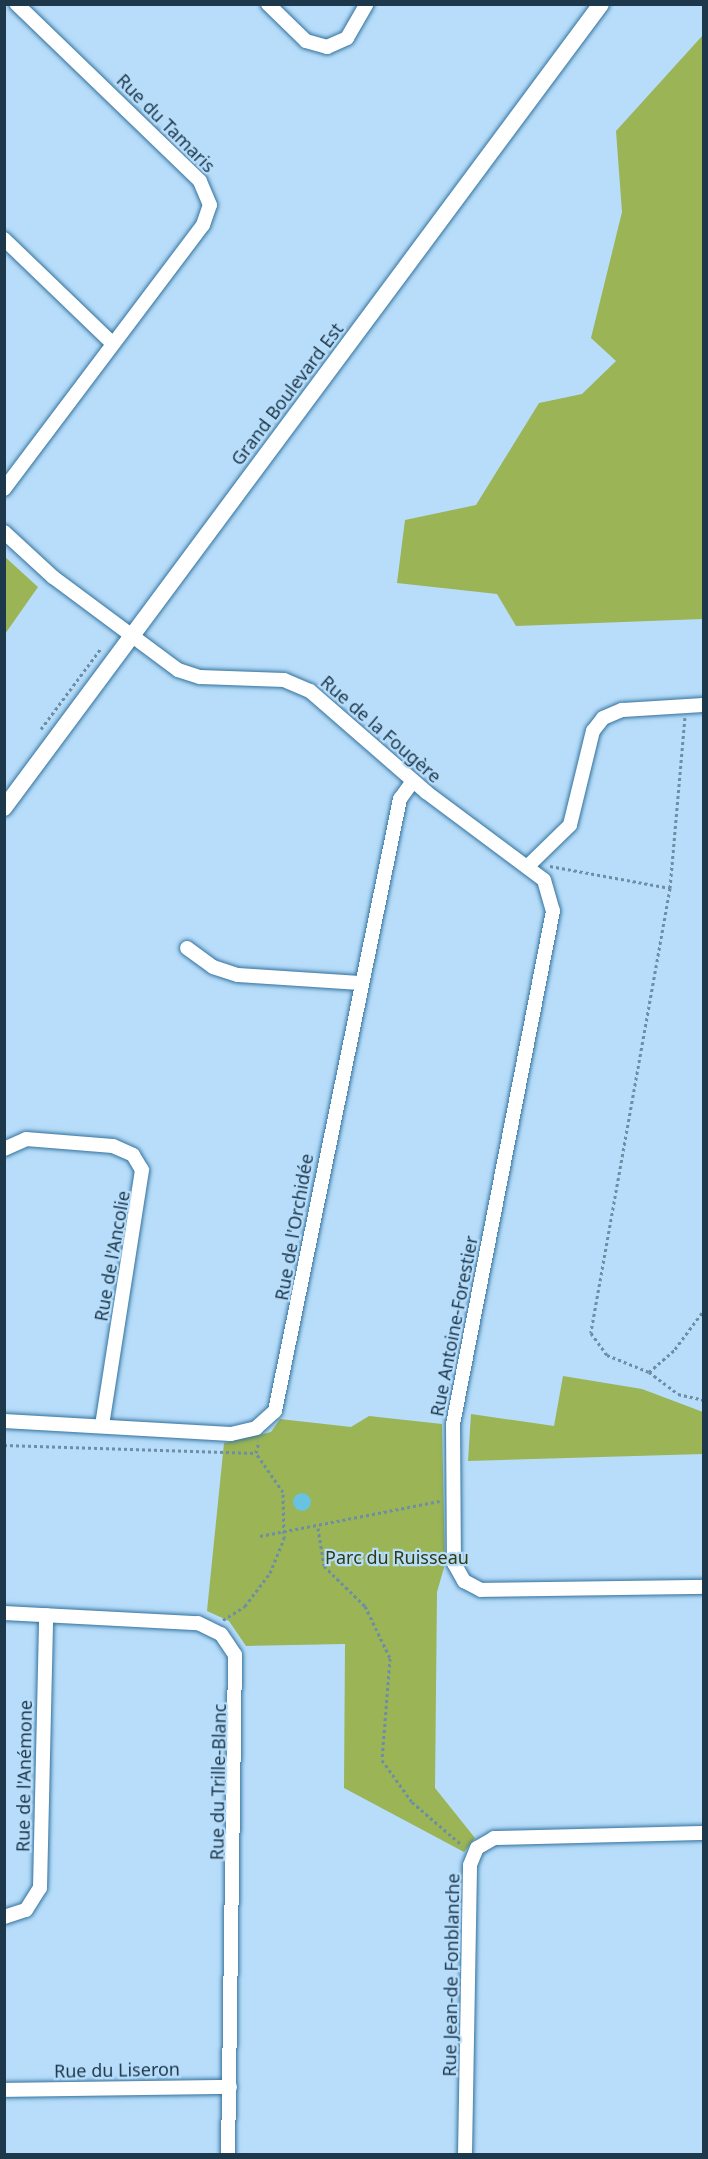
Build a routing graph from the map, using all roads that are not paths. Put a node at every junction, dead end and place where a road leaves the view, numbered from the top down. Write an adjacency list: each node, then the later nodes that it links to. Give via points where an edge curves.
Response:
1 (17, 4): 6 (street, Rue du Tamaris, via 208,194 206,220)
2 (268, 4): 3 (street, via 306,41 327,47 347,38)
3 (367, 4)
4 (602, 4): 9 (street, Grand Boulevard Est)
5 (4, 239): 6 (street)
6 (113, 344): 7 (street, Rue du Tamaris)
7 (4, 489)
8 (4, 532): 9 (street, Rue de la Fougère, via 53,577)
9 (132, 635): 11 (street, Rue de la Fougère, via 189,675 284,680 304,687); 12 (street, Grand Boulevard Est)
10 (704, 705): 13 (street, via 622,710 603,718 591,736 570,825)
11 (413, 781): 13 (street, Rue de la Fougère); 16 (street, Rue de l'Orchidée, via 400,799)
12 (4, 808)
13 (530, 864): 14 (street, Rue de la Fougère, via 549,890)
14 (553, 911): 20 (street, Rue Antoine-Forestier, via 453,1424 454,1563 472,1587)
15 (187, 948): 16 (street, via 213,967 238,975)
16 (360, 983): 19 (street, Rue de l'Orchidée, via 275,1411 256,1428 237,1433)
17 (4, 1149): 19 (street, Rue de l'Ancolie, via 26,1139 113,1146 133,1155 142,1170)
18 (4, 1421): 19 (street, Rue de l'Orchidée)
19 (102, 1426)
20 (704, 1587)
21 (4, 1613): 22 (street, Rue du Trille-Blanc)
22 (46, 1615): 24 (street, Rue de l'Anémone, via 40,1888 30,1907); 25 (street, Rue du Trille-Blanc, via 198,1623 221,1634 236,1655)
23 (704, 1833): 28 (street, Rue Jean-de Fonblanche, via 494,1838 474,1851)
24 (4, 1917)
25 (230, 2087): 26 (street, Rue du Liseron); 27 (street, Rue du Trille-Blanc)
26 (4, 2091)
27 (228, 2154)
28 (465, 2154)

